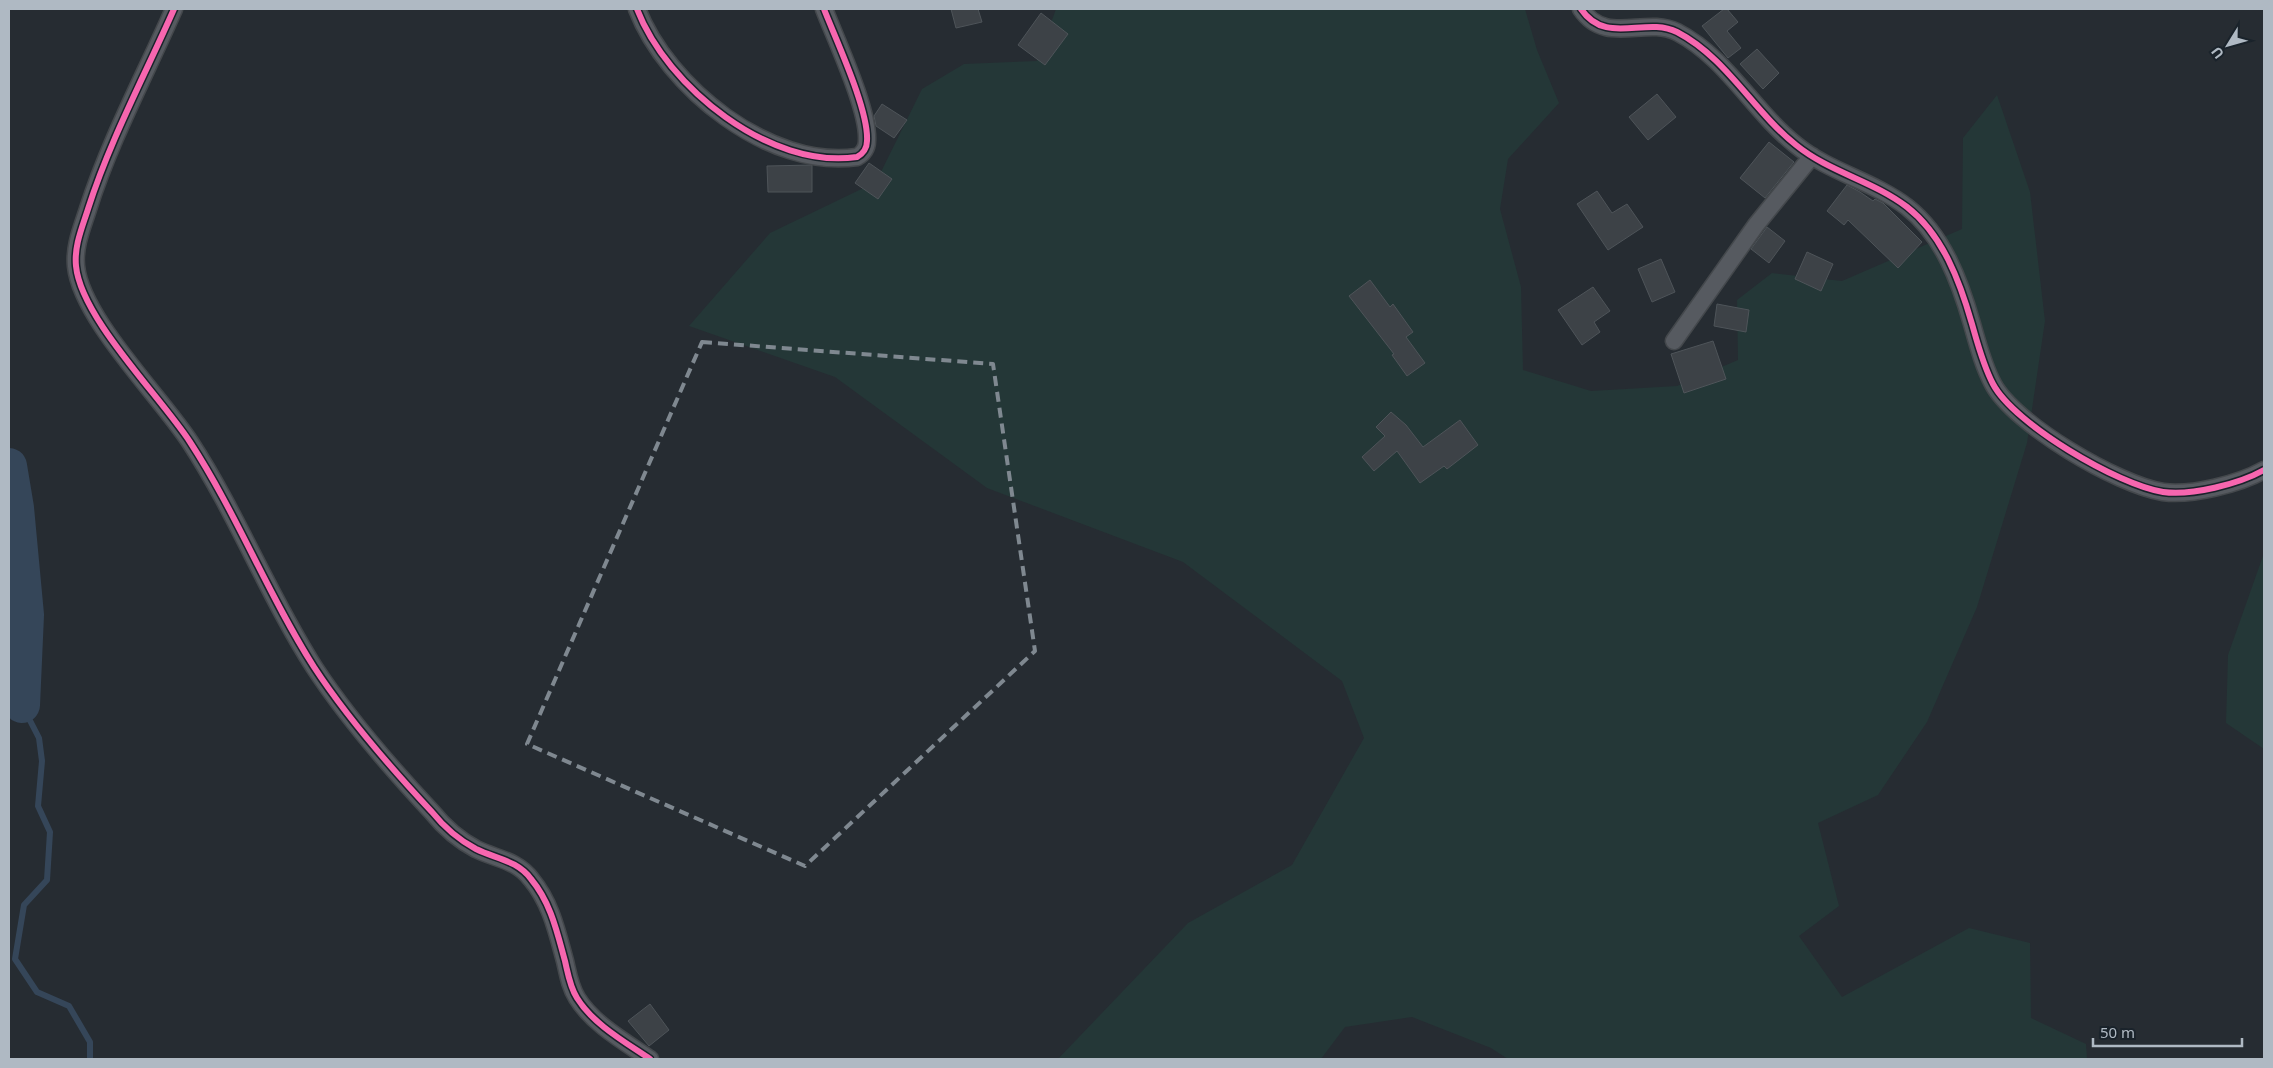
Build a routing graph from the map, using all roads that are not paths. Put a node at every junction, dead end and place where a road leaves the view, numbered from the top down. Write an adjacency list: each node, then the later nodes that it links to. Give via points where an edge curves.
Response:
1 (174, 9): 8 (street, via 105,162 81,230 75,256 85,297 122,353 190,442 225,500 302,647 344,710 432,813 456,836 474,848 523,868 548,905 572,988 583,1007)
2 (638, 9): 3 (street, via 657,45 677,72 707,102 752,135 783,149 857,157 866,147 866,129 852,80)
3 (824, 9)
4 (1581, 9): 5 (street, via 1588,18 1608,28 1660,27 1679,33 1717,63 1783,134)
5 (1812, 156): 6 (street, via 1756,225); 7 (street, via 1884,192 1909,209 1926,226 1948,258 1959,282 1980,354 1994,386 2027,422 2111,473 2155,490 2178,493 2197,490 2237,481)
6 (1674, 341)
7 (2264, 470)
8 (650, 1059)

